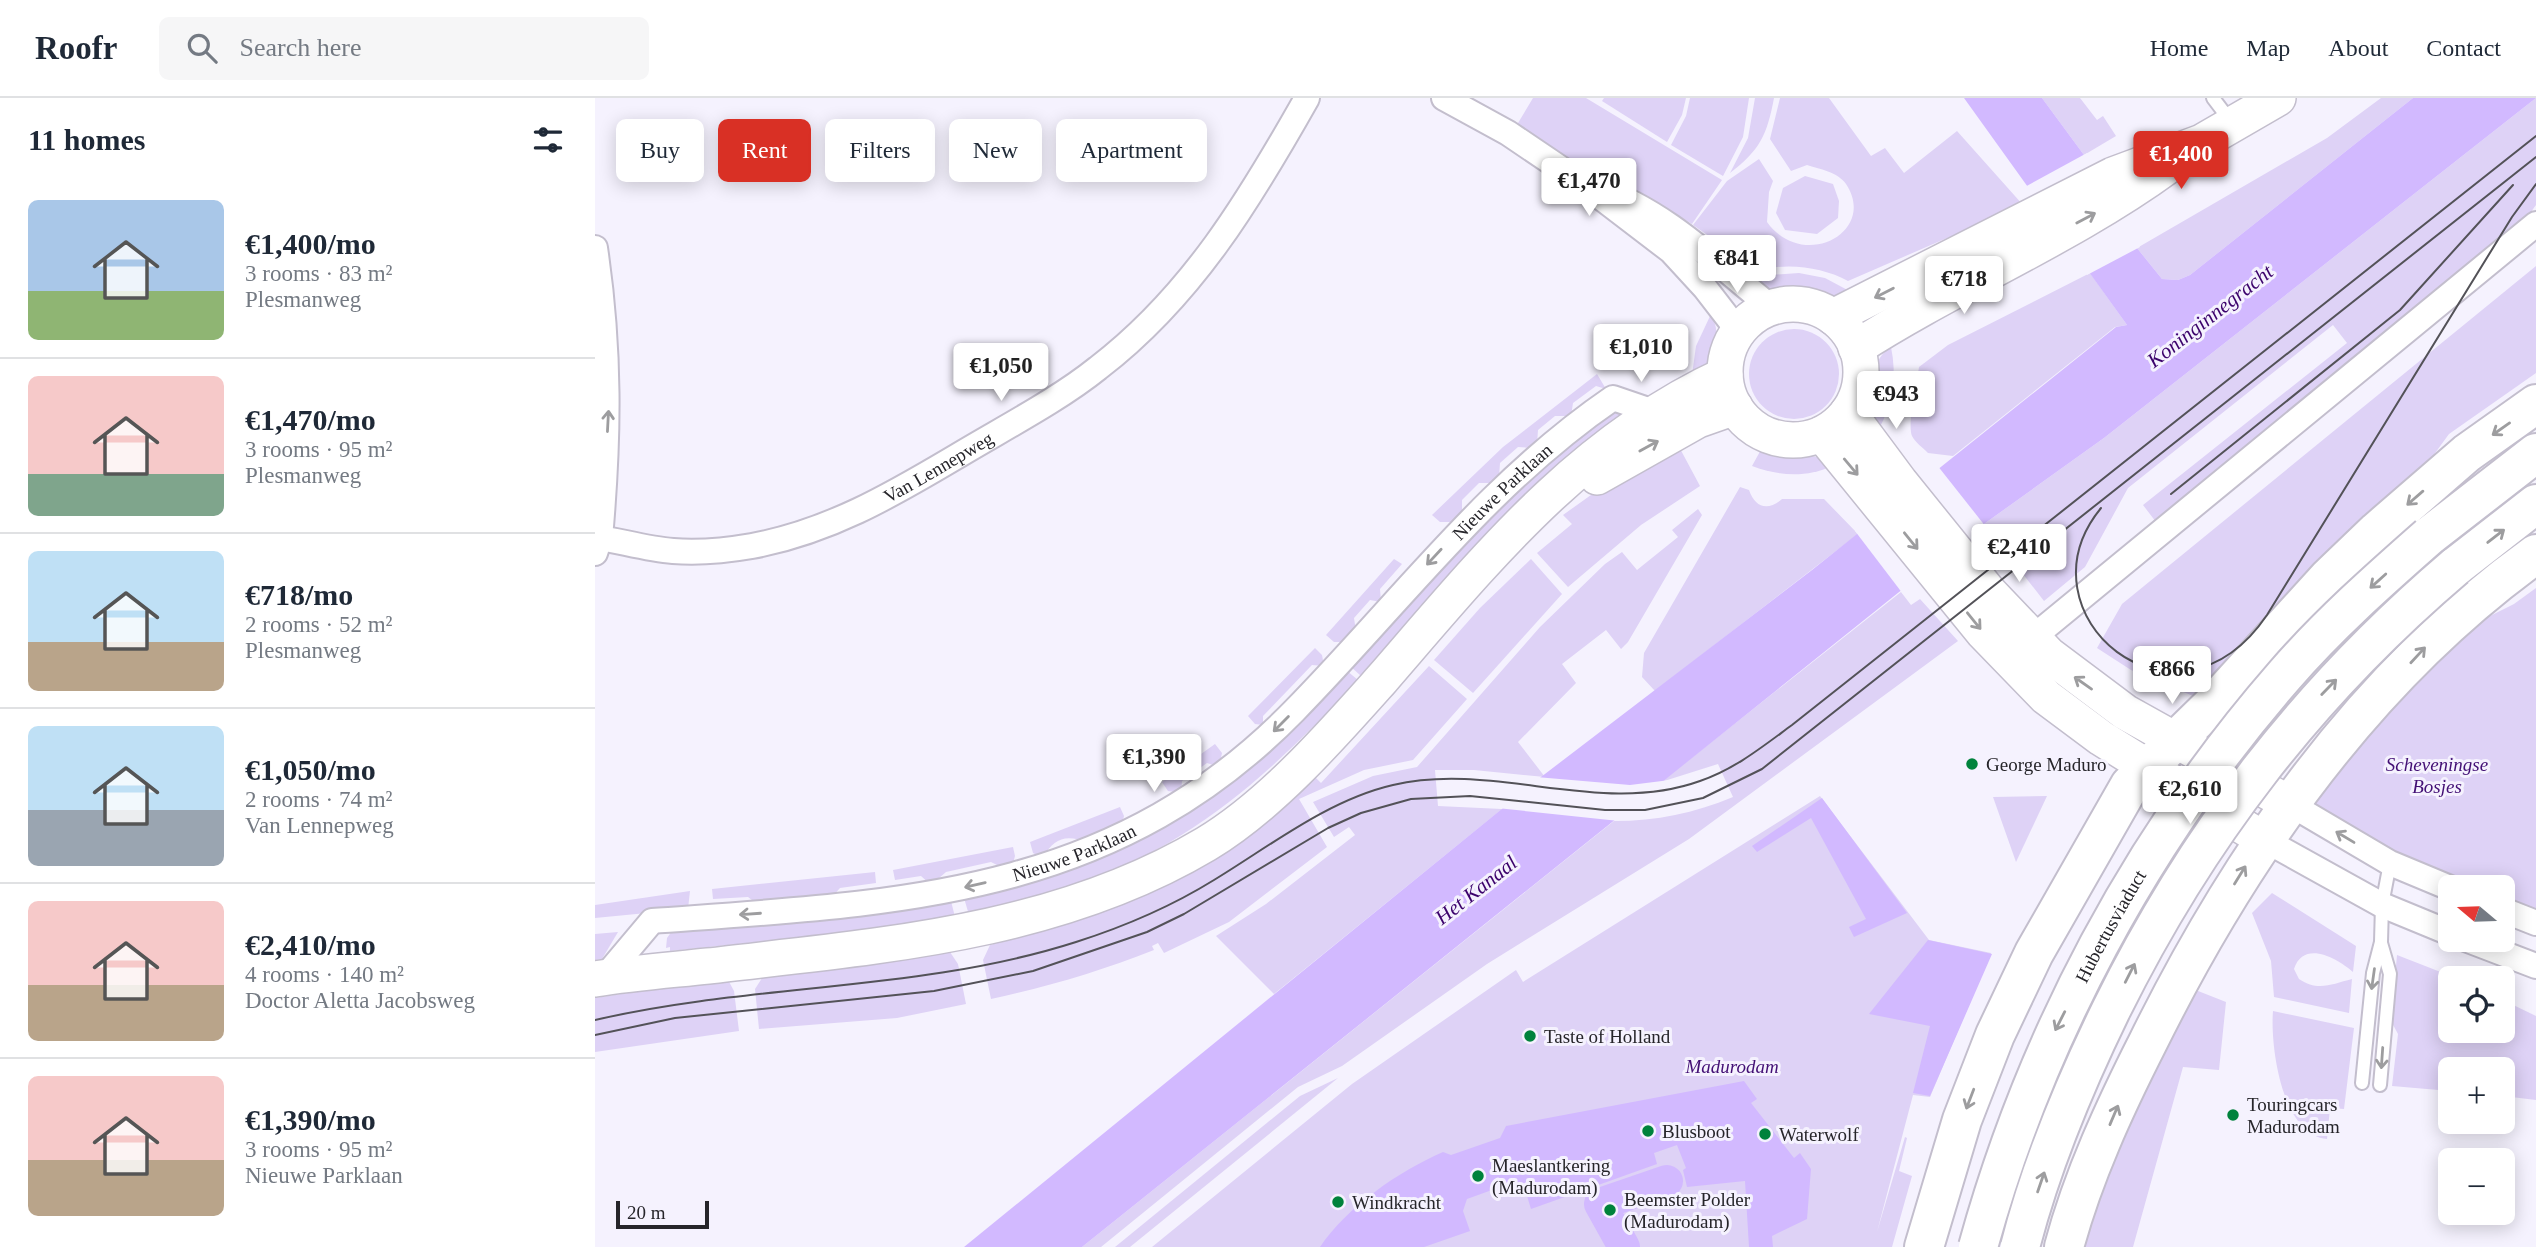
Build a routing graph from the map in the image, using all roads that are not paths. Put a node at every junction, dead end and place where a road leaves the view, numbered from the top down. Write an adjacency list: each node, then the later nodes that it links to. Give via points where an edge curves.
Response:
1 (1307, 98): 19 (street, Van Lennepweg, via 1250,198 1214,249 1153,320 1097,369 1032,410 882,501 816,531 750,546 675,552)
2 (1444, 98): 5 (street, via 1508,132)
3 (2279, 98): 4 (main road)
4 (2224, 111): 7 (main road, via 2202,142)
5 (1583, 183): 9 (street, via 1631,200); 11 (street, via 1671,251)
6 (2536, 224): 22 (street)
7 (2039, 229): 10 (main road, one-way to 10); 12 (main road)
8 (595, 248): 19 (street, one-way to 8, via 609,403)
9 (1772, 308): 10 (main road, via 1798,305); 11 (main road)
10 (1833, 317): 12 (main road)
11 (1739, 332): 13 (main road, via 1731,346)
12 (1856, 348): 16 (main road, via 1861,374 1855,400)
13 (1730, 391): 15 (main road, Nieuwe Parklaan); 16 (main road, via 1754,428 1766,435 1794,440); 20 (main road, Nieuwe Parklaan, one-way to 13, via 1610,467 1698,420)
14 (2536, 404): 23 (main road, one-way to 23, via 2467,453 2328,578)
15 (1654, 412): 20 (main road, Nieuwe Parklaan, via 1595,455); 38 (street, Nieuwe Parklaan, one-way to 38, via 1613,398 1578,422 1487,501 1269,736 1195,795 1129,833 1068,860 955,890 767,913 652,921)
16 (1835, 423): 22 (main road)
17 (2536, 453): 42 (main road, Hubertusviaduct, one-way to 42, bridge, via 2429,536 2352,606 2285,674 2238,731 2143,868 2098,944 2012,1134)
18 (2536, 505): 43 (main road, Hubertusviaduct, one-way to 18, bridge, via 2085,1063 2132,967 2221,819 2315,701 2399,614)
19 (597, 543)
20 (1492, 553): 38 (main road, Nieuwe Parklaan, via 1282,785 1208,843 1135,879 1075,903 965,932)
21 (2536, 554): 25 (main road, one-way to 21, via 2495,583)
22 (2019, 648): 24 (main road, one-way to 22, via 2125,712 2068,672); 26 (main road, via 2046,697)
23 (2243, 693): 24 (main road); 25 (lane)
24 (2175, 739): 26 (main road); 27 (main road)
25 (2313, 752): 27 (main road)
26 (2147, 765): 28 (main road); 41 (main road, one-way to 41, via 2130,785 2033,953 1990,1047 1958,1133)
27 (2290, 804): 28 (main road); 29 (street, one-way to 27)
28 (2263, 839): 31 (street); 44 (main road, one-way to 28, via 2129,1079 2177,984)
29 (2390, 863): 30 (street); 31 (lane)
30 (2438, 883)
31 (2382, 905): 34 (street); 35 (lane)
32 (2515, 915): 33 (street)
33 (2536, 923)
34 (2438, 928)
35 (2381, 942): 39 (lane, one-way to 39, via 2373,974); 40 (lane, one-way to 40, via 2390,974)
36 (2499, 952): 37 (street)
37 (2536, 966)
38 (600, 979)
39 (2362, 1083)
40 (2380, 1085)
41 (1924, 1247)
42 (1978, 1247)
43 (2020, 1247)
44 (2064, 1247)

